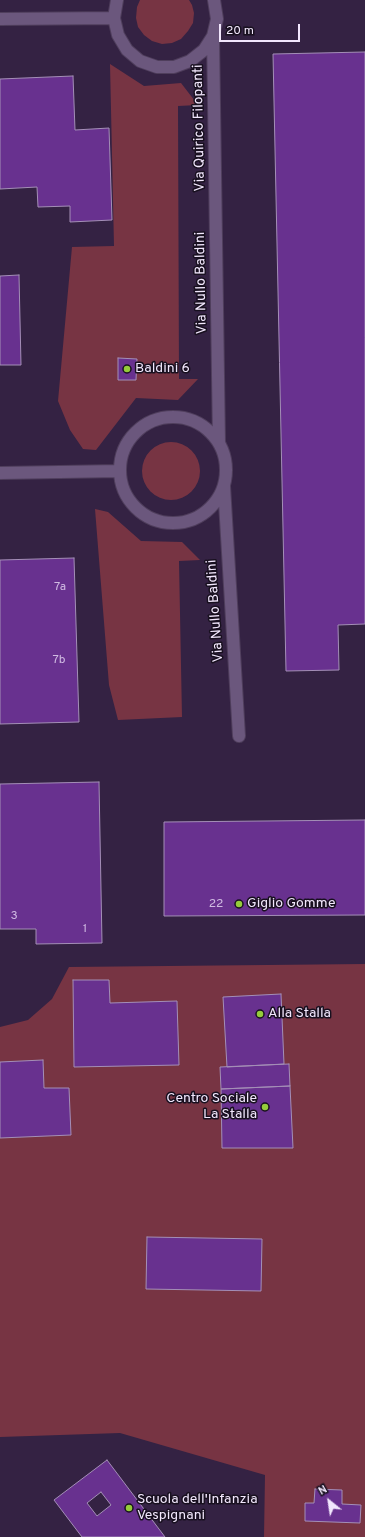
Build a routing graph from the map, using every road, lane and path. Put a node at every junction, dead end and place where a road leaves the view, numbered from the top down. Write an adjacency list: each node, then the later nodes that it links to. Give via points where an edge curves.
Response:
1 (117, 0): 3 (street, Via Quirico Filopanti)
2 (214, 0): 5 (street, Via Quirico Filopanti, via 218,19)
3 (114, 18): 4 (street); 5 (street, Via Quirico Filopanti, via 118,35 127,50 140,61 157,67 174,67 190,61 204,50)
4 (0, 19)
5 (214, 36): 6 (street, Via Quirico Filopanti)
6 (216, 219): 7 (street, Via Nullo Baldini)
7 (219, 443): 8 (street, Via Nullo Baldini, via 208,430 193,420 176,417 158,418 142,426 130,438 122,454); 10 (street, Via Nullo Baldini, via 226,471)
8 (119, 471): 9 (street); 10 (street, Via Nullo Baldini, via 122,487 130,502 142,513 157,520 190,520 205,512 216,500)
9 (0, 473)
10 (224, 484): 11 (street, Via Nullo Baldini)
11 (239, 736)

